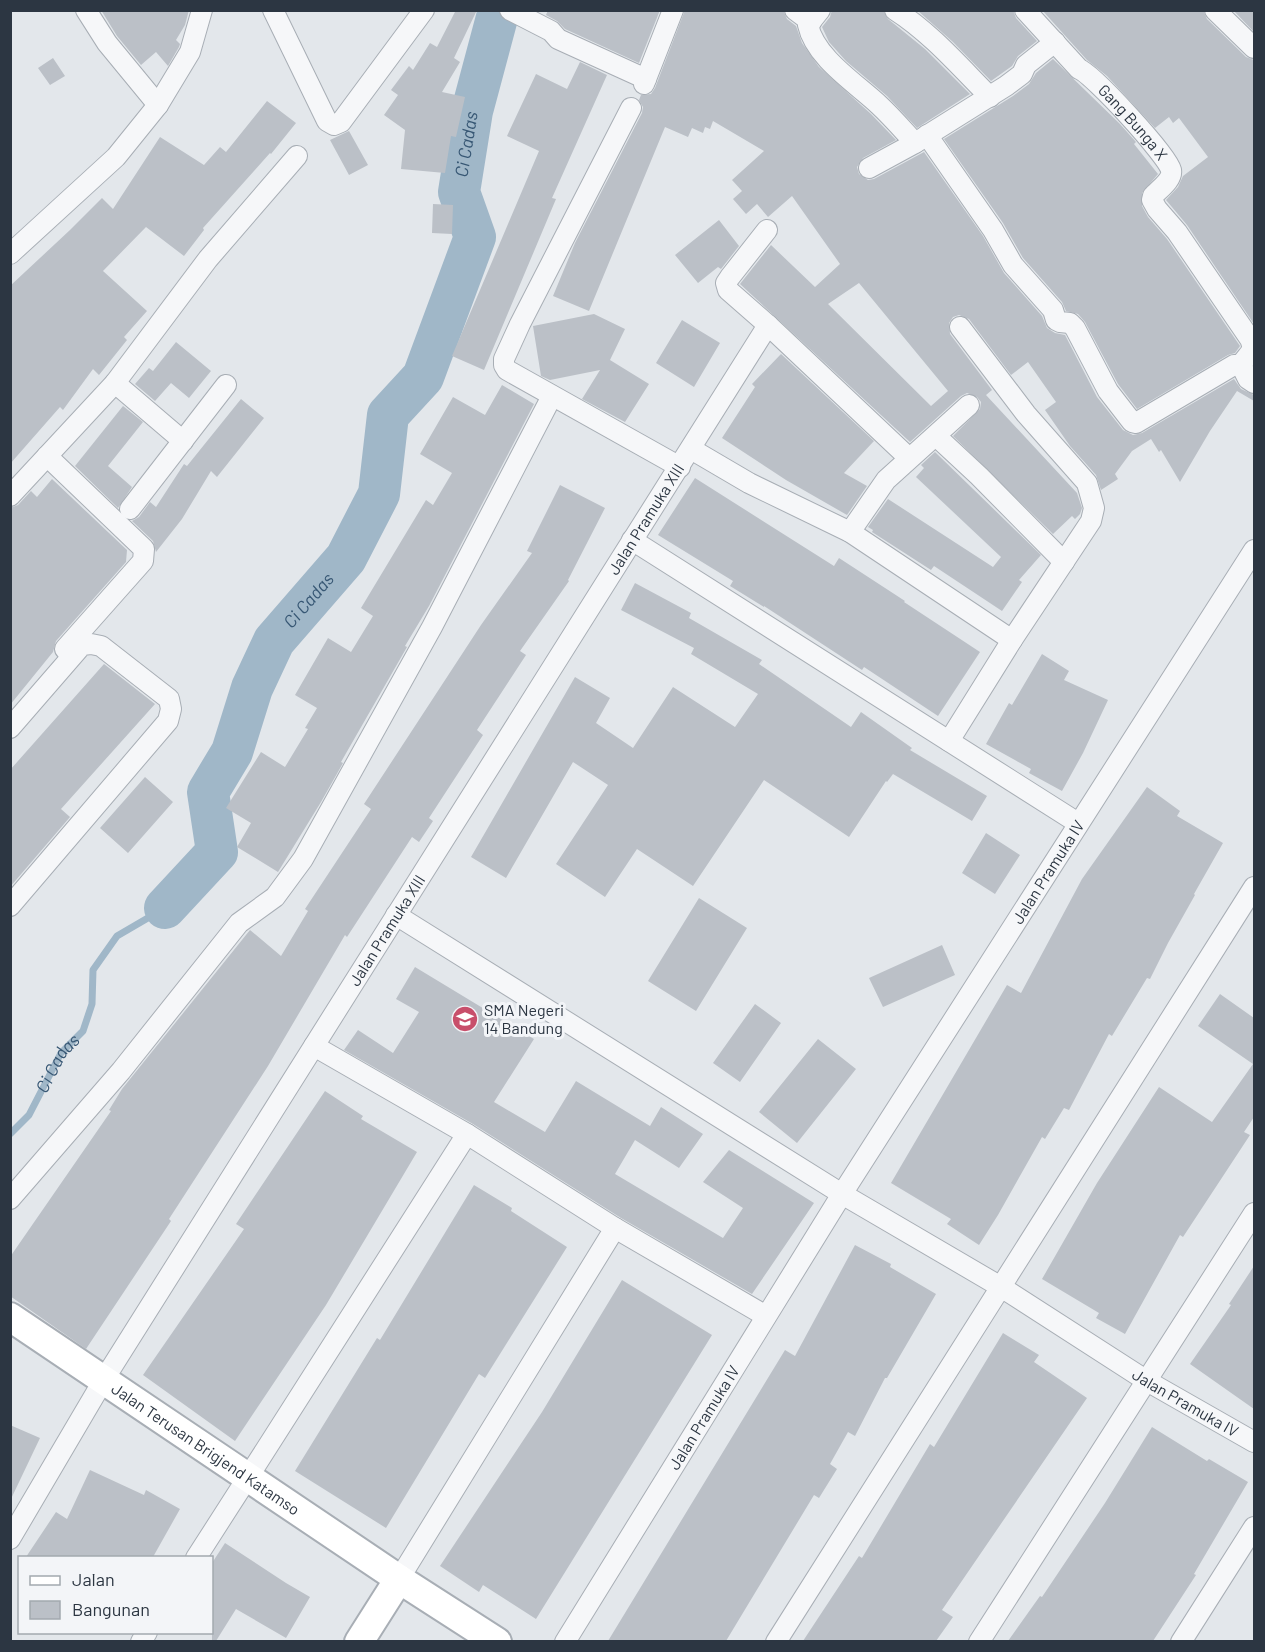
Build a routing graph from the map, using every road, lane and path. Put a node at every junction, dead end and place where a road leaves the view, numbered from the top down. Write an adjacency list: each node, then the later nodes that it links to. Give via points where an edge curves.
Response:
1 (86, 10): 14 (street, via 107,43)
2 (202, 10): 14 (street, via 190,51)
3 (273, 10): 4 (street, via 327,121 334,125 341,122)
4 (424, 10)
5 (510, 10): 6 (street, via 645,82)
6 (673, 10)
7 (895, 10): 13 (street)
8 (1025, 10): 11 (street, Gang Bunga X)
9 (1215, 10): 12 (street)
10 (810, 16): 16 (street, via 809,30 822,52)
11 (1055, 42): 13 (street, via 1026,64 1022,74); 23 (street, Gang Bunga X, via 1099,84 1170,168 1170,177 1152,200 1250,339 1252,353)
12 (1254, 48)
13 (990, 97): 16 (street)
14 (158, 105): 20 (street, via 116,157)
15 (631, 108): 27 (street, via 504,359 507,370)
16 (921, 139): 18 (street); 23 (street, via 993,230 1015,268 1055,312 1056,320 1075,328 1108,391 1132,422 1234,364)
17 (297, 156): 24 (street, via 208,259)
18 (868, 168)
19 (767, 230): 21 (street, via 726,284)
20 (10, 254)
21 (768, 325): 31 (street, Jalan Pramuka XIII); 33 (street)
22 (960, 327): 40 (street, via 1026,414 1087,483 1094,508 1091,521)
23 (1241, 365): 25 (street)
24 (115, 383): 30 (street); 32 (street)
25 (1254, 383)
26 (226, 385): 30 (street)
27 (552, 396): 34 (street); 52 (street, via 432,627 303,859 275,897 239,923 121,1071)
28 (969, 405): 29 (street)
29 (936, 436): 33 (street); 40 (street)
30 (183, 441): 36 (street)
31 (691, 449): 34 (street, Jalan Pramuka XIII); 37 (street, via 749,483)
32 (47, 456): 35 (street); 42 (street, via 144,549 143,561)
33 (909, 458): 37 (street, via 886,480)
34 (680, 467): 38 (street, Jalan Pramuka XIII)
35 (10, 496)
36 (130, 509)
37 (850, 532): 41 (street)
38 (632, 540): 44 (street); 48 (street, Jalan Pramuka XIII)
39 (1254, 550): 45 (street, Jalan Pramuka IV)
40 (1064, 562): 41 (street)
41 (1012, 640): 44 (street)
42 (10, 710)
43 (10, 728): 47 (street, via 82,645 100,646 170,699 168,721)
44 (949, 741): 45 (street)
45 (1078, 823): 51 (street, Jalan Pramuka IV)
46 (1254, 887): 55 (street)
47 (10, 906)
48 (396, 915): 49 (street, Jalan Pramuka XIII); 51 (street)
49 (314, 1046): 50 (street); 58 (street, Jalan Pramuka XIII)
50 (467, 1134): 54 (street); 61 (street)
51 (842, 1194): 55 (street, Jalan Pramuka IV); 56 (street, Jalan Pramuka IV)
52 (10, 1199)
53 (1254, 1213): 59 (street)
54 (615, 1228): 56 (street); 65 (street)
55 (1001, 1287): 59 (street, Jalan Pramuka IV); 69 (street)
56 (766, 1316): 68 (street, Jalan Pramuka IV)
57 (10, 1317): 58 (street, Jalan Terusan Brigjend Katamso)
58 (103, 1381): 61 (street, Jalan Terusan Brigjend Katamso); 63 (street, Jalan Pramuka XIII)
59 (1146, 1381): 60 (street, Jalan Pramuka IV); 70 (street)
60 (1254, 1442)
61 (250, 1474): 64 (street); 65 (street, Jalan Terusan Brigjend Katamso)
62 (1254, 1527): 71 (street)
63 (10, 1539)
64 (197, 1556)
65 (399, 1579): 66 (street); 67 (street, Jalan Terusan Brigjend Katamso)
66 (359, 1641)
67 (497, 1641)
68 (566, 1641)
69 (776, 1641)
70 (979, 1641)
71 (1181, 1641)

